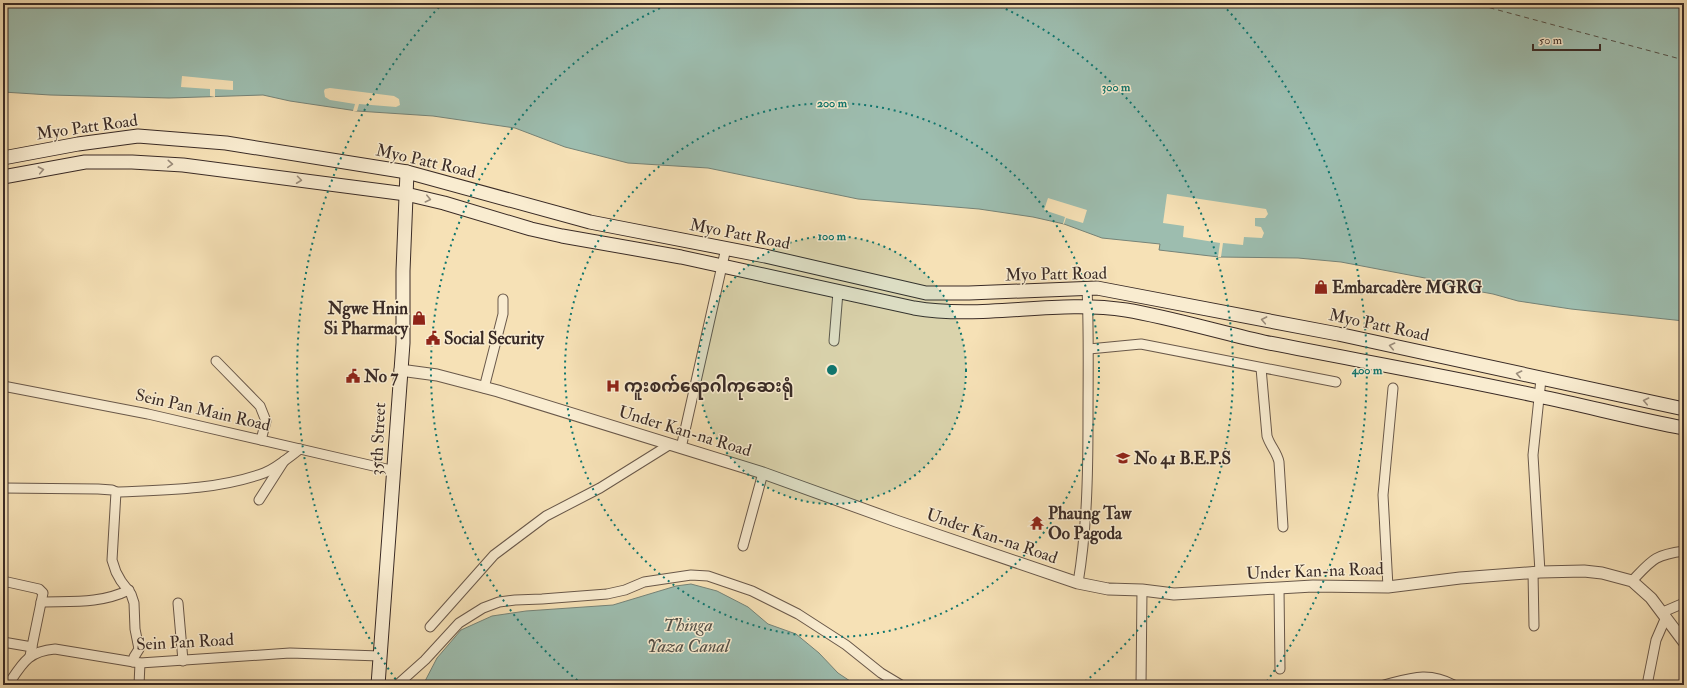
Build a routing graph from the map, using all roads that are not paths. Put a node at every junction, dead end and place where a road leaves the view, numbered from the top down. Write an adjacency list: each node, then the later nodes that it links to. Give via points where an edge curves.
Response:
1 (3, 158): 2 (main road, Myo Patt Road, via 138,136 226,143)
2 (408, 172): 4 (main road, 35th Street); 5 (main road, Myo Patt Road, via 590,222)
3 (3, 177): 4 (main road, Myo Patt Road, one-way to 4, via 85,162 132,162 183,165)
4 (406, 194): 6 (main road, Myo Patt Road, one-way to 6, via 562,236); 19 (main road, 35th Street, via 403,343)
5 (726, 248): 6 (street); 9 (main road, Myo Patt Road)
6 (722, 266): 8 (main road, Myo Patt Road); 30 (street)
7 (1087, 288): 9 (main road, Myo Patt Road); 11 (street); 13 (main road, Myo Patt Road, one-way to 7, via 1132,294)
8 (838, 292): 12 (main road, Myo Patt Road); 14 (street)
9 (938, 294): 12 (main road)
10 (503, 299): 23 (street, via 503,314)
11 (1088, 306): 12 (main road, Myo Patt Road); 15 (street); 16 (main road, Myo Patt Road, via 1126,310 1176,320)
12 (936, 312)
13 (1338, 334): 16 (main road); 20 (main road, Myo Patt Road, one-way to 13)
14 (834, 342)
15 (1089, 349): 18 (street, via 1142,344); 44 (street, via 1087,500 1084,548)
16 (1335, 356): 25 (main road, Myo Patt Road)
17 (216, 361): 28 (street, via 260,406 266,421)
18 (1261, 368): 21 (street); 38 (street, via 1267,436 1279,462)
19 (400, 370): 23 (street, Under Kan-na Road, via 437,375); 33 (main road, 35th Street)
20 (1541, 379): 25 (street); 26 (main road, Myo Patt Road, one-way to 20)
21 (1336, 382)
22 (3, 386): 28 (street, Sein Pan Main Road, via 148,414)
23 (484, 388): 29 (street, Under Kan-na Road)
24 (1394, 388): 45 (street, via 1383,495)
25 (1539, 396): 27 (main road, Myo Patt Road); 41 (street, via 1534,454)
26 (1684, 409)
27 (1684, 428)
28 (261, 440): 31 (street, Sein Pan Main Road)
29 (669, 444): 30 (street, Under Kan-na Road); 54 (street, via 600,488 546,516 494,555)
30 (681, 448): 34 (street, Under Kan-na Road)
31 (300, 449): 32 (street); 33 (street, Sein Pan Main Road)
32 (285, 460): 36 (street, via 266,472 226,483 181,489); 37 (street)
33 (395, 471): 58 (main road, 35th Street)
34 (764, 473): 39 (street); 44 (street, Under Kan-na Road)
35 (3, 488): 36 (street, via 98,489)
36 (116, 492): 47 (street, via 112,560 121,581)
37 (259, 500)
38 (1283, 527)
39 (743, 546)
40 (1684, 551): 43 (street, via 1658,556 1651,560)
41 (1536, 572): 43 (street, Under Kan-na Road, via 1584,571); 45 (street, Under Kan-na Road); 53 (street)
42 (3, 581): 49 (street, via 39,589 43,592)
43 (1632, 581): 52 (street, Under Kan-na Road)
44 (1078, 583): 48 (street, Under Kan-na Road, via 1108,589)
45 (1388, 587): 46 (street, Under Kan-na Road, via 1313,586)
46 (1279, 589): 48 (street, Under Kan-na Road, via 1174,594); 61 (street)
47 (129, 590): 49 (street, via 109,598); 60 (street, via 134,603 139,649 134,657)
48 (1142, 590): 67 (street)
49 (41, 602): 57 (street)
50 (1684, 602): 52 (street)
51 (178, 603): 59 (street)
52 (1665, 615): 56 (street, Under Kan-na Road); 70 (street, via 1656,640)
53 (1534, 626)
54 (430, 627)
55 (3, 642): 57 (street)
56 (1684, 642)
57 (31, 652): 60 (street, Sein Pan Road, via 55,649); 62 (street)
58 (380, 656): 59 (street, Sein Pan Road, via 290,652); 64 (main road, 35th Street)
59 (183, 661): 60 (street, Sein Pan Road)
60 (136, 663): 63 (street)
61 (1280, 669)
62 (8, 685)
63 (139, 685)
64 (378, 685)
65 (397, 685): 66 (street, via 425,660 459,623 482,608 515,600 607,594 644,582 690,575 708,576 752,591 798,614)
66 (901, 685)
67 (1141, 685)
68 (1384, 685): 69 (street, via 1416,676 1428,676)
69 (1454, 685)
70 (1647, 685)

